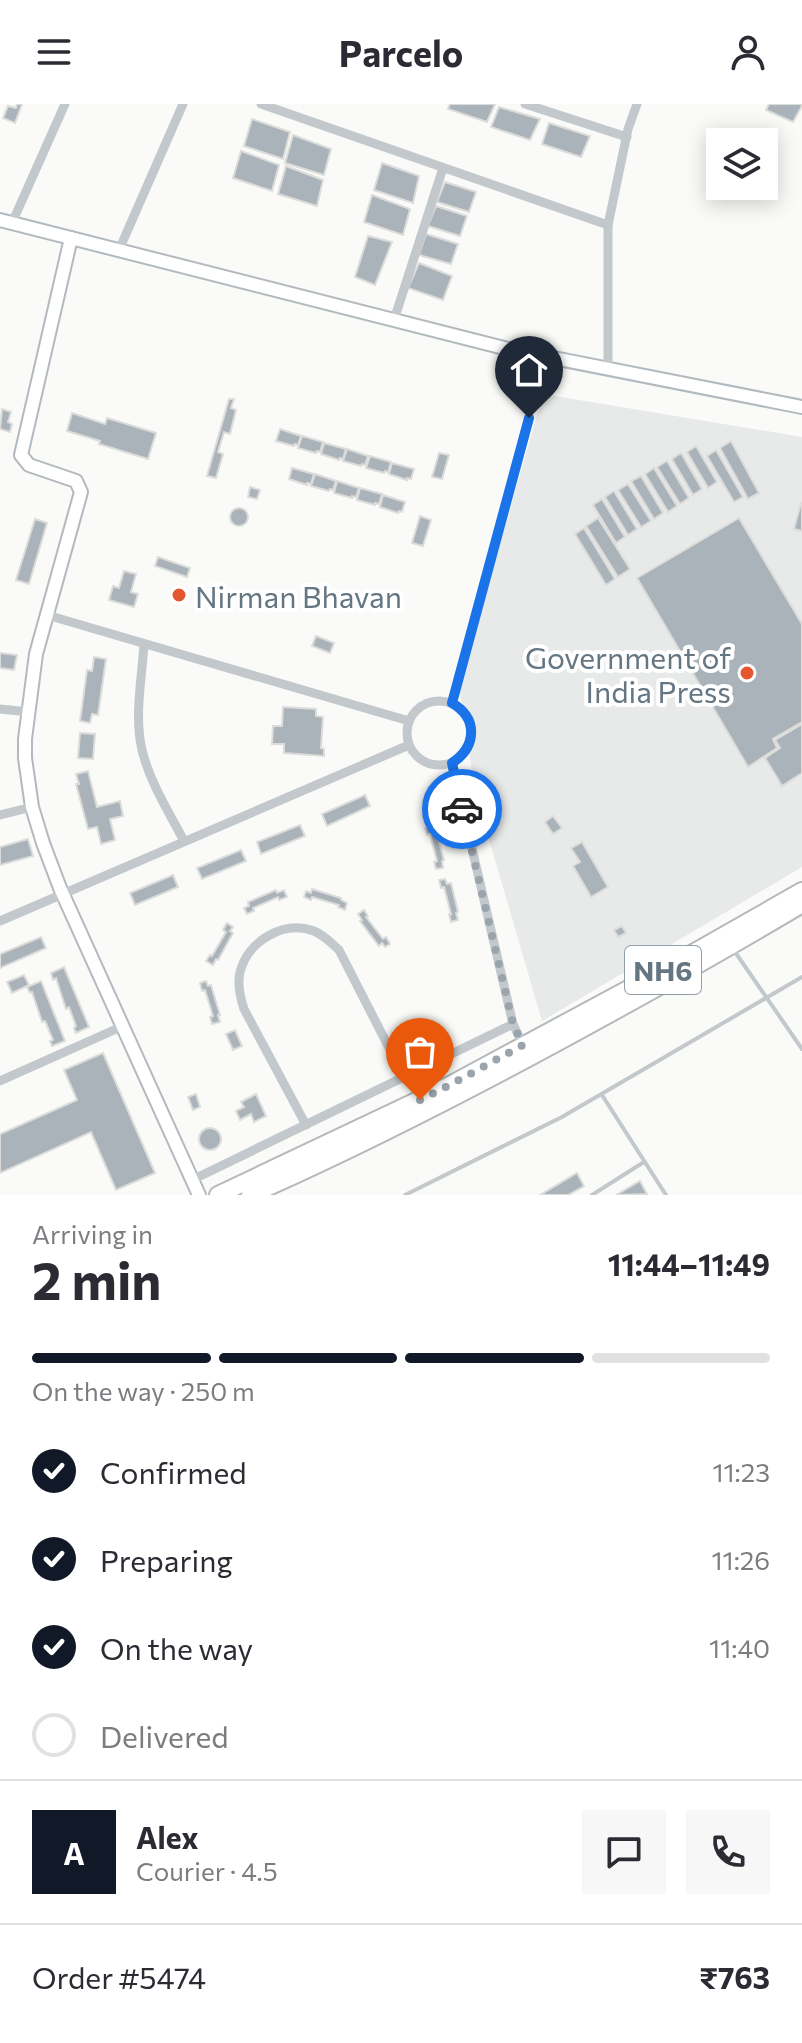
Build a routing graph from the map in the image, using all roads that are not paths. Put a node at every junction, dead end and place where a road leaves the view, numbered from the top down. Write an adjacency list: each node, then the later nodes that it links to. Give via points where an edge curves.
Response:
1 (65, 104): 8 (street)
2 (183, 104): 11 (street)
3 (261, 104): 7 (street)
4 (525, 104): 6 (street)
5 (637, 104): 6 (street)
6 (627, 137): 9 (street)
7 (443, 168): 9 (street); 12 (street)
8 (6, 221): 10 (street)
9 (608, 225): 13 (street)
10 (71, 238): 11 (street); 16 (street, via 21,455 29,465 76,481 81,492)
11 (119, 250): 12 (street)
12 (394, 320): 13 (street)
13 (608, 370): 14 (street)
14 (802, 407)
15 (529, 418): 18 (street)
16 (47, 615): 17 (street); 20 (street)
17 (144, 644): 21 (street); 26 (street, via 141,748)
18 (452, 703): 21 (street, via 436,700 423,705); 23 (street, via 467,716 472,732 468,748)
19 (0, 709): 20 (street)
20 (29, 712): 24 (street, via 25,758)
21 (409, 721): 22 (street)
22 (409, 745): 23 (street, via 429,764); 26 (street)
23 (452, 763): 34 (street)
24 (32, 807): 25 (street); 28 (street)
25 (0, 815)
26 (184, 841): 28 (street)
27 (802, 891): 36 (highway, NH6)
28 (63, 893): 30 (street); 35 (street)
29 (802, 904): 31 (highway)
30 (0, 921)
31 (731, 946): 33 (lane); 46 (highway, via 479,1084)
32 (802, 977): 33 (lane)
33 (766, 998): 37 (lane); 40 (lane)
34 (513, 1024): 36 (street); 38 (street)
35 (123, 1026): 39 (street); 43 (street)
36 (523, 1045): 45 (highway)
37 (802, 1049)
38 (404, 1077): 41 (street); 41 (street, via 339,950 313,931 277,931 246,957 239,994)
39 (0, 1081)
40 (602, 1095): 42 (lane); 47 (lane)
41 (306, 1125): 43 (street)
42 (644, 1162): 48 (lane); 49 (lane)
43 (192, 1180): 44 (street)
44 (199, 1195)
45 (218, 1195)
46 (250, 1195)
47 (405, 1195)
48 (592, 1195)
49 (666, 1195)

